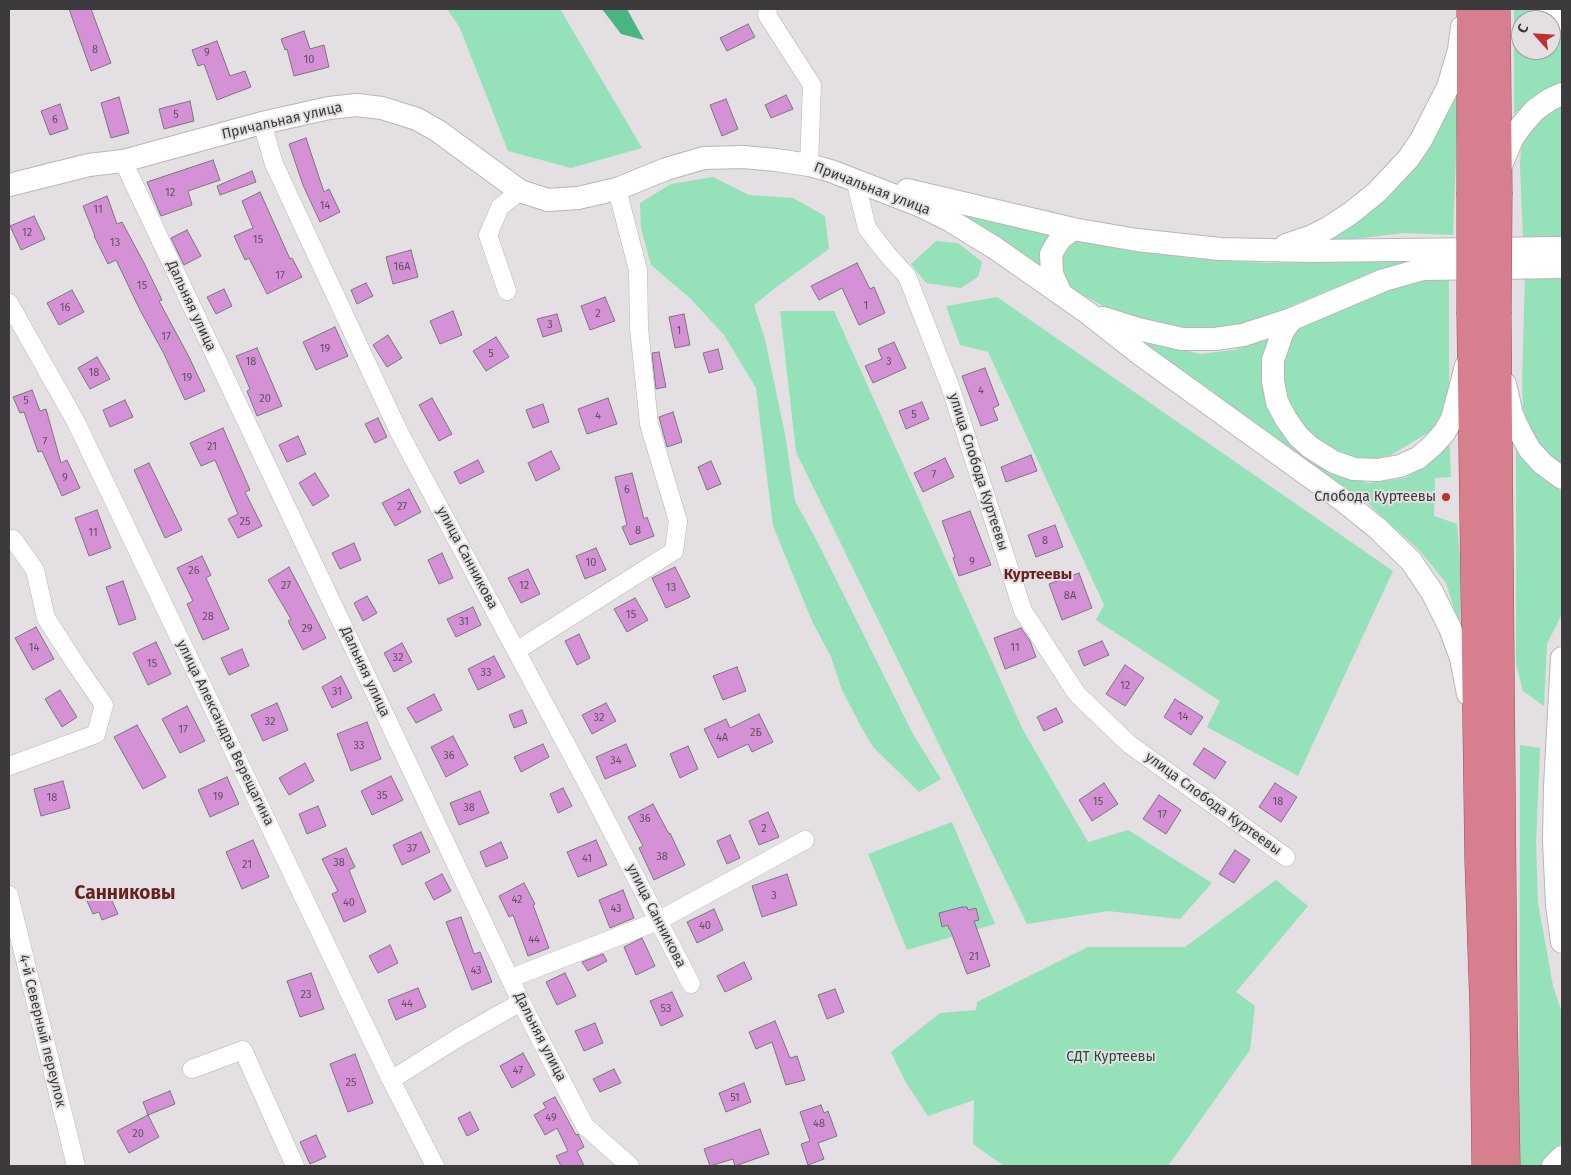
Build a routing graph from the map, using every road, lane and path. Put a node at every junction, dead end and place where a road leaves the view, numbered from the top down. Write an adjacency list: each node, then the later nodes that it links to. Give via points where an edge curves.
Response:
1 (768, 9): 10 (street, via 766,15 812,85)
2 (1464, 9): 18 (street, via 1459,50 1448,87 1408,158 1377,192 1328,228 1287,245)
3 (1471, 9): 24 (highway, bridge, via 1471,192)
4 (1496, 9): 12 (highway)
5 (1550, 9): 6 (street)
6 (1562, 20)
7 (1562, 94): 12 (street, via 1535,110 1520,126 1505,154)
8 (262, 123): 9 (street, Причальная улица); 15 (street, Причальная улица, via 328,108 357,105 382,108 416,119 438,131); 29 (street, улица Санникова, via 274,164 399,432)
9 (123, 161): 13 (street, Причальная улица, via 89,165); 38 (street, Дальняя улица)
10 (809, 165): 11 (street, Причальная улица); 14 (street, Причальная улица, via 743,157 704,158)
11 (855, 179): 16 (street); 21 (street, Причальная улица, via 951,220); 34 (street, улица Слобода Куртеевы, via 868,228 907,276 950,386 1023,611 1077,694 1129,744)
12 (1497, 184): 24 (highway, bridge)
13 (9, 185)
14 (617, 189): 15 (street, Причальная улица, via 578,198 548,200); 29 (street, via 638,270 639,328 649,424 678,521 674,551)
15 (520, 191): 20 (street, via 500,207 488,235)
16 (1073, 228): 18 (street, via 1137,240); 21 (street, via 1060,239 1051,254 1052,274)
17 (1562, 248): 18 (street)
18 (1258, 250)
19 (1562, 267): 25 (street, via 1423,269 1384,280)
20 (506, 291)
21 (1061, 294): 23 (street, Причальная улица)
22 (9, 303): 42 (street, улица Александра Верещагина, via 76,422)
23 (1088, 313): 25 (street, via 1182,339 1214,340 1243,335); 31 (street, via 1341,499 1411,561 1432,592 1450,628 1461,658)
24 (1484, 314): 26 (highway)
25 (1292, 320): 26 (street, via 1283,331 1273,360 1276,402 1294,430 1310,447 1334,462 1354,469 1378,470 1400,466 1418,458 1432,446 1452,419)
26 (1484, 347): 27 (street, via 1530,450); 31 (highway); 49 (highway)
27 (1562, 478)
28 (9, 541): 32 (street, via 13,539 35,570 46,618 104,705 96,734)
29 (516, 651): 36 (street, улица Санникова)
30 (1562, 658): 37 (street, via 1554,841)
31 (1477, 741): 48 (highway)
32 (9, 766)
33 (804, 840): 36 (street)
34 (1286, 857)
35 (9, 895): 44 (street, 4-й Северный переулок)
36 (658, 921): 38 (street); 39 (street, улица Санникова)
37 (1562, 942)
38 (511, 978): 40 (street, Дальняя улица)
39 (691, 984)
40 (521, 1002): 42 (street); 47 (street, Дальняя улица, via 585,1126)
41 (192, 1069): 45 (street, via 242,1050)
42 (392, 1080): 46 (street, улица Александра Верещагина)
43 (1562, 1157): 50 (street)
44 (76, 1166)
45 (295, 1166)
46 (435, 1166)
47 (629, 1166)
48 (1486, 1166)
49 (1506, 1166)
50 (1553, 1166)

